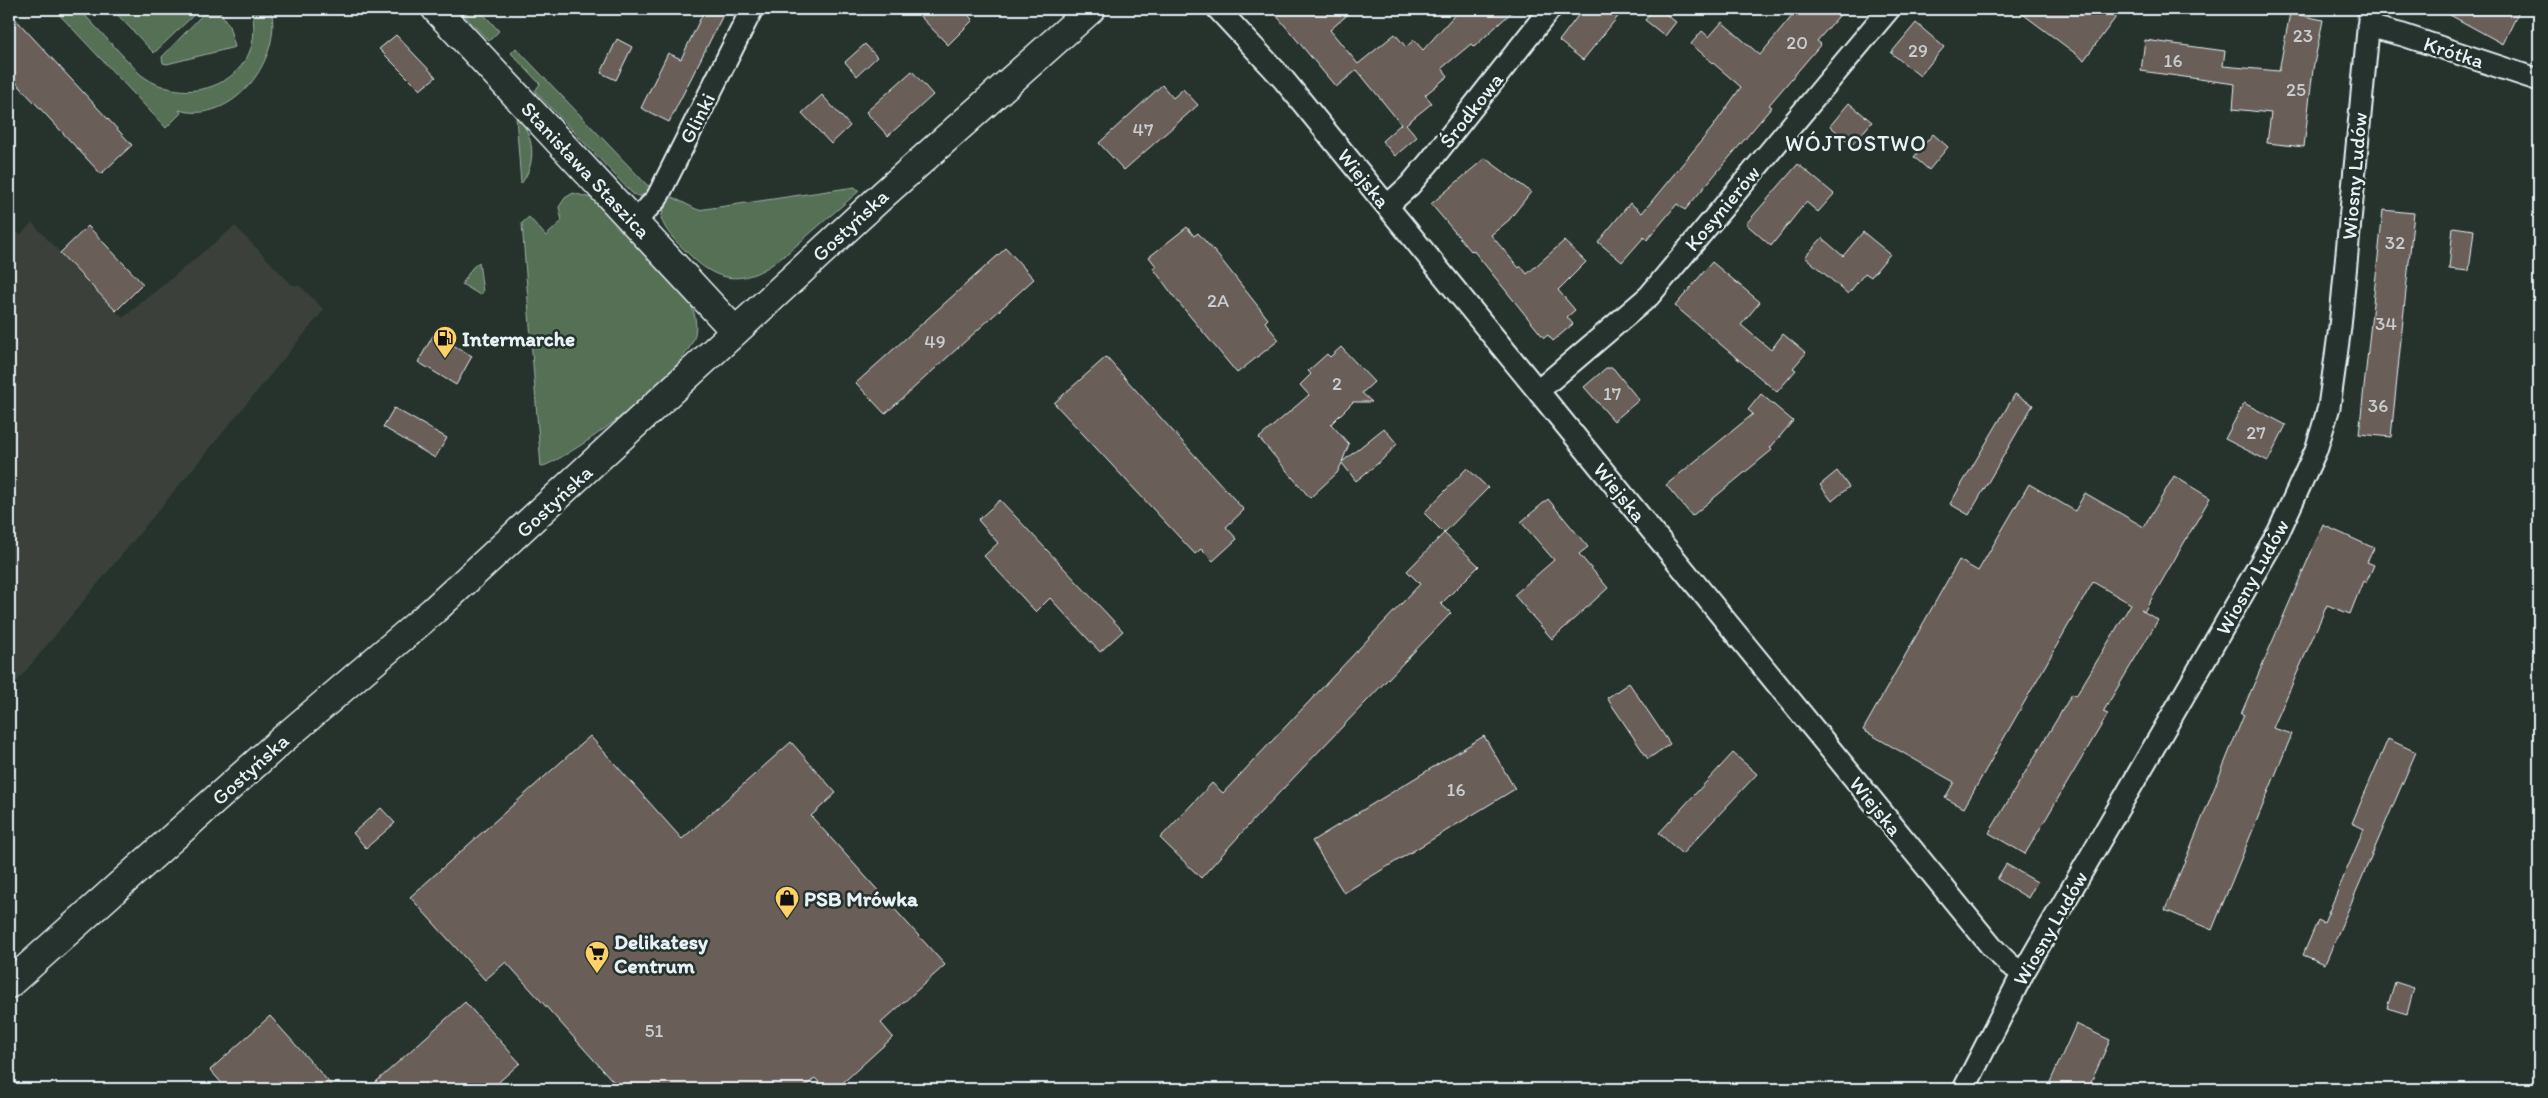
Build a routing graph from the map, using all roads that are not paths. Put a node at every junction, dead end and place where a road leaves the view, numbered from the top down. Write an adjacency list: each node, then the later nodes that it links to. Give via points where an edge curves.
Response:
1 (436, 9): 10 (main road, Stanisława Staszica)
2 (752, 9): 10 (street, Glinki, via 657,198)
3 (1091, 9): 11 (main road, Gostyńska)
4 (1218, 9): 9 (street, Wiejska, via 1284,80)
5 (1550, 9): 9 (street, Środkowa, via 1420,174)
6 (1890, 9): 12 (street, Kosynierów, via 1648,296)
7 (2369, 17): 8 (street, Krótka, via 2404,35); 13 (street, Wiosny Ludów, via 2340,327 2329,406 2316,450 2291,508 2245,592)
8 (2539, 80)
9 (1387, 206): 12 (street, Wiejska)
10 (634, 222): 11 (main road, Stanisława Staszica)
11 (735, 331): 14 (main road, Gostyńska, via 440,605 282,740)
12 (1538, 391): 13 (street, Wiejska, via 1991,946)
13 (2023, 973): 15 (street, Wiosny Ludów)
14 (9, 984)
15 (1964, 1089)

